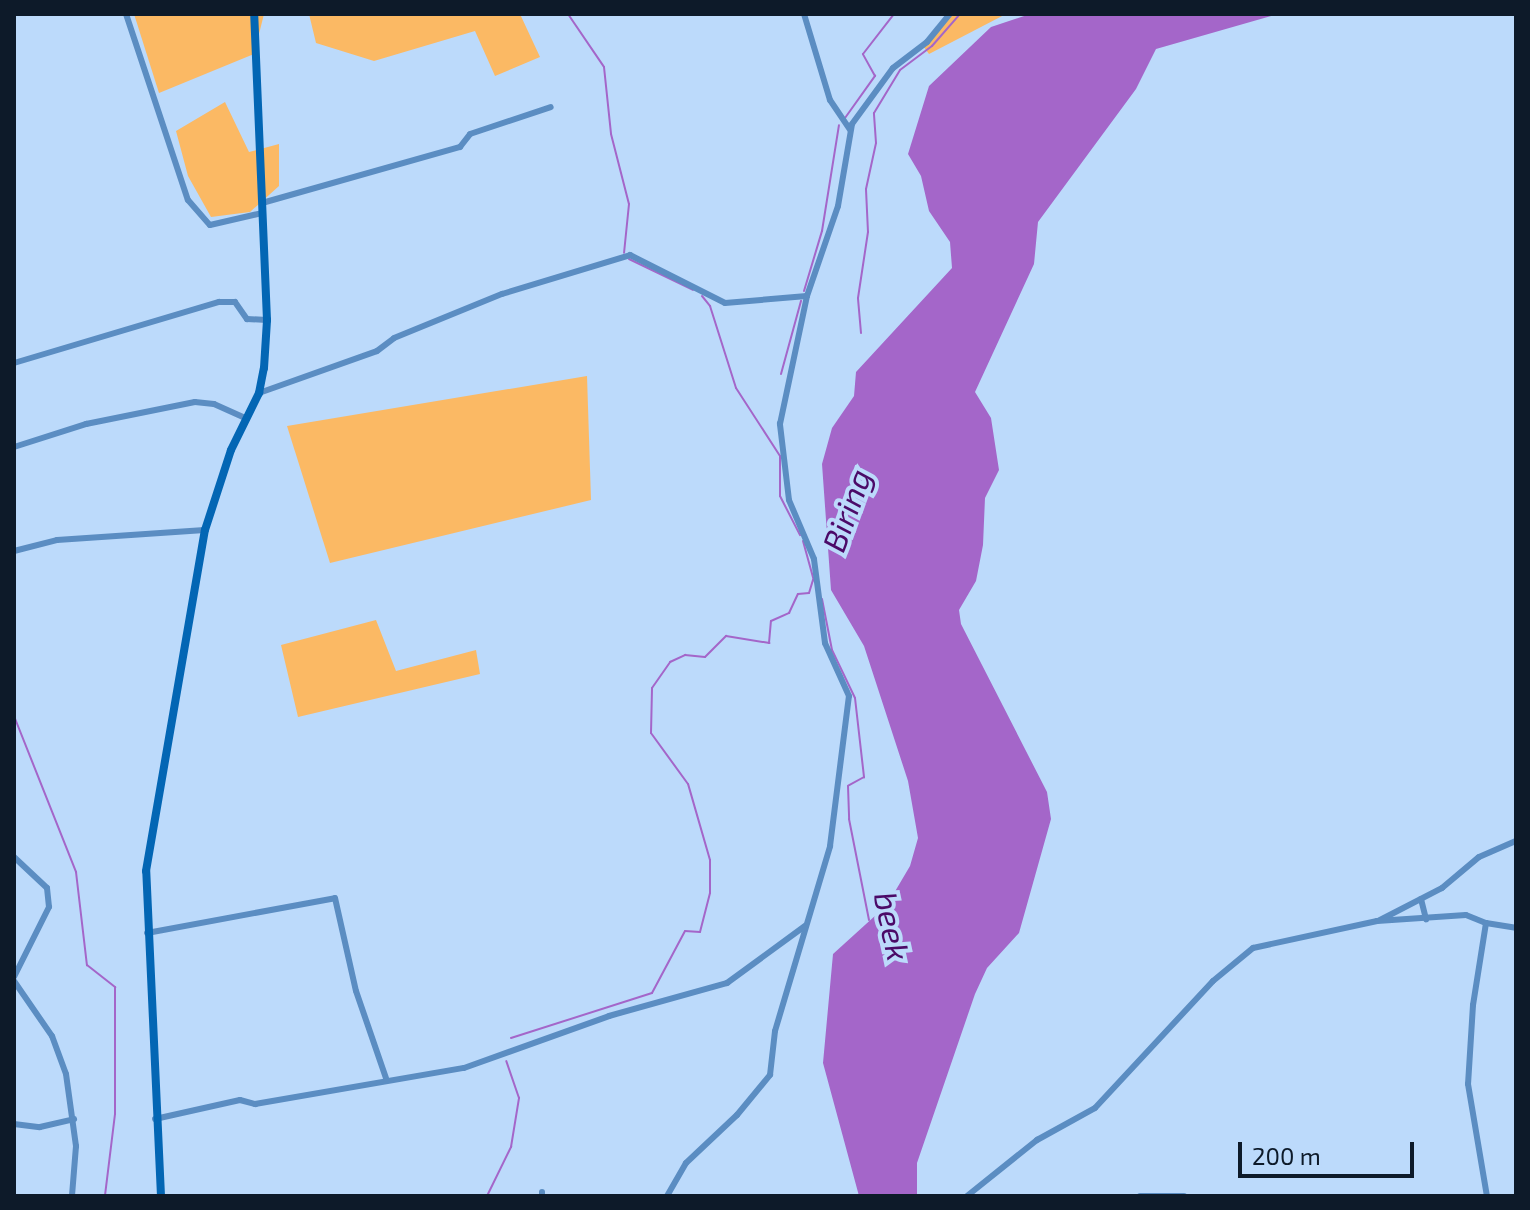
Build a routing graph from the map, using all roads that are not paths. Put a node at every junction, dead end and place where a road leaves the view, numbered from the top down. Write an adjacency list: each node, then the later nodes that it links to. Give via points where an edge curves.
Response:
1 (126, 14): 7 (street, via 188,200 210,225)
2 (254, 14): 7 (street)
3 (804, 14): 6 (street, via 830,100)
4 (950, 14): 6 (street, via 927,42 893,68)
5 (551, 107): 7 (street, via 470,134 460,147)
6 (850, 130): 8 (street, via 838,206)
7 (262, 208): 9 (street)
8 (807, 296): 11 (street, via 725,303 630,255 502,294 394,338 377,351); 22 (street, via 783,396 786,480 814,559 825,643 849,696 830,846)
9 (267, 320): 10 (street, via 247,319 235,302 219,302); 11 (street)
10 (14, 363)
11 (259, 393): 12 (street)
12 (247, 419): 13 (street, via 214,404 195,402 86,424); 14 (street)
13 (14, 447)
14 (205, 530): 15 (street, via 57,540); 24 (street, via 146,871)
15 (14, 551)
16 (1516, 841): 18 (street, via 1479,857)
17 (14, 857): 25 (street, via 47,888 49,907)
18 (1421, 899): 19 (street); 20 (street)
19 (1426, 919): 20 (street); 21 (street, via 1466,915)
20 (1377, 921): 33 (street, via 1289,938 1242,954 1095,1108 1037,1140)
21 (1486, 923): 23 (street); 36 (street, via 1468,1084)
22 (806, 926): 26 (street, via 727,983 609,1016 464,1068); 32 (street, via 775,1031 770,1075 686,1163)
23 (1516, 928)
24 (147, 933): 26 (street, via 335,898 356,991); 28 (street)
25 (15, 982): 27 (street, via 52,1036)
26 (386, 1078): 28 (street)
27 (74, 1119): 29 (street, via 33,1128); 30 (street)
28 (155, 1119): 31 (street)
29 (14, 1124)
30 (72, 1196)
31 (161, 1196)
32 (667, 1196)
33 (967, 1196)
34 (1140, 1196): 35 (street)
35 (1184, 1196)
36 (1487, 1196)

